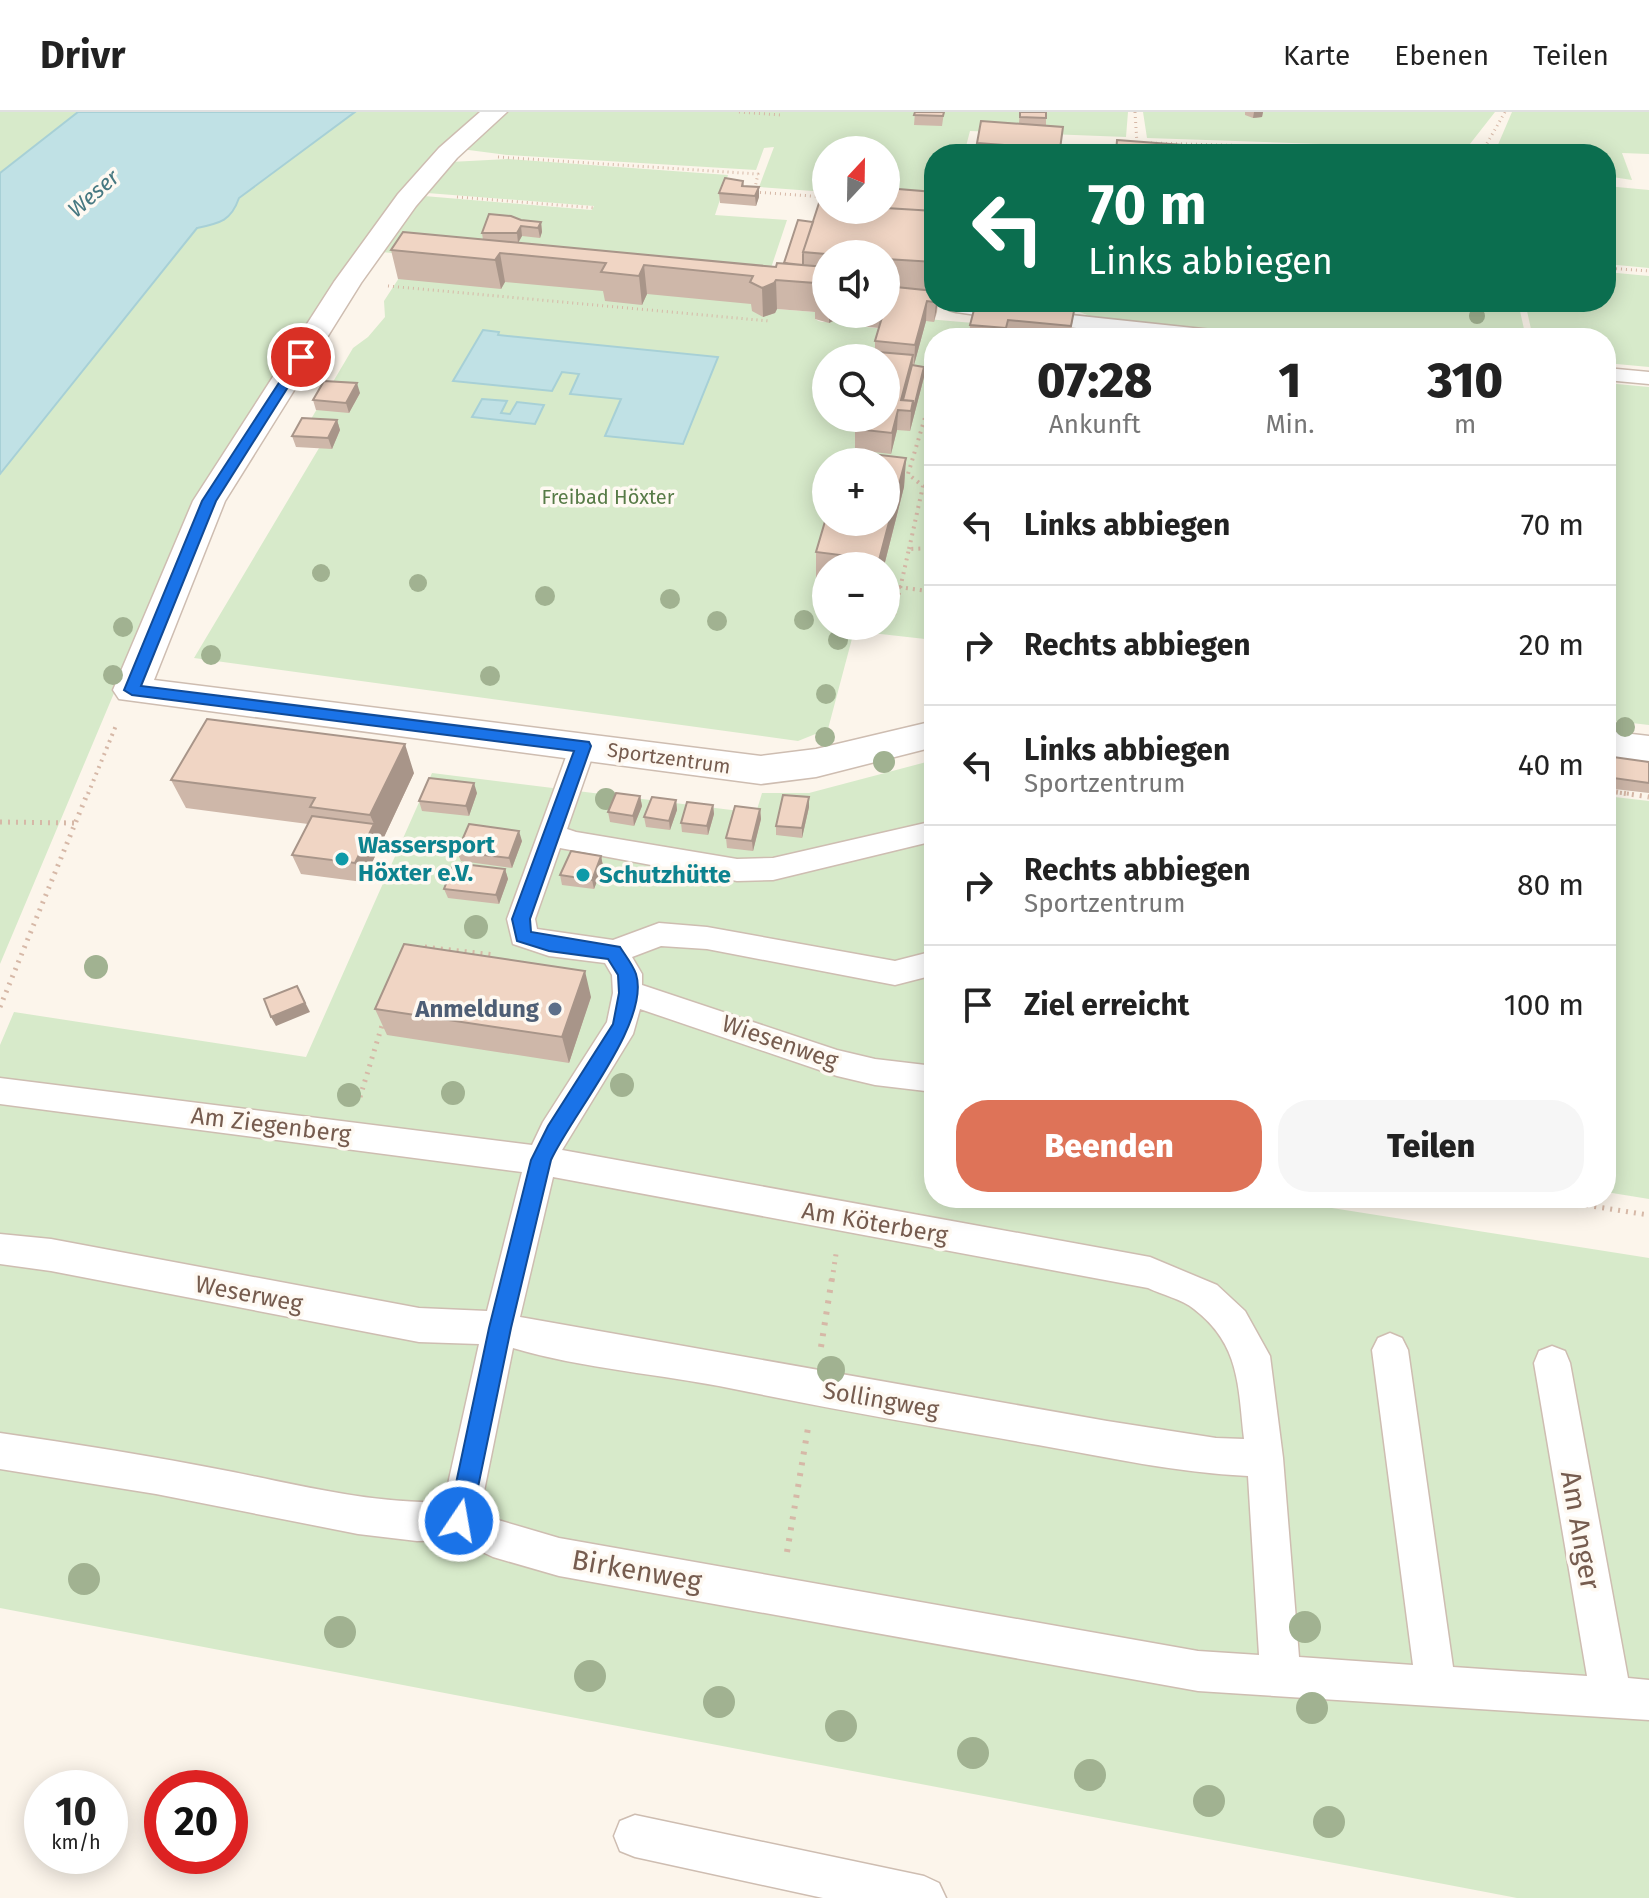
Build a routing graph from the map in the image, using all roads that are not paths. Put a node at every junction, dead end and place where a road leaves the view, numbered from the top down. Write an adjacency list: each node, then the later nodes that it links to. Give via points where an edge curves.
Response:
1 (495, 112): 7 (street, Sportzentrum, via 413,193 348,282 209,501 132,690)
2 (1064, 312): 3 (lane)
3 (1167, 328)
4 (1616, 375): 5 (lane)
5 (1649, 378)
6 (924, 736): 7 (street, Sportzentrum, via 816,763 761,770)
7 (583, 746): 11 (lane)
8 (1616, 746): 9 (street)
9 (1649, 750)
10 (924, 833): 11 (lane, via 773,869 737,870)
11 (552, 834): 12 (lane, via 521,919 523,936)
12 (614, 952): 13 (lane, via 659,934 895,973); 14 (lane, via 627,974)
13 (924, 966)
14 (628, 993): 15 (lane, Wiesenweg, via 828,1060); 17 (lane, via 622,1025)
15 (924, 1078)
16 (0, 1091): 17 (lane, Am Ziegenberg)
17 (541, 1160): 19 (lane); 23 (lane, Am Köterberg, via 1150,1273 1205,1296 1233,1323 1252,1356)
18 (0, 1249): 19 (lane, Weserweg, via 419,1325)
19 (500, 1328): 23 (lane, Sollingweg, via 1077,1434 1216,1456); 24 (lane)
20 (1390, 1350): 26 (lane)
21 (1552, 1363): 27 (lane, Am Anger)
22 (0, 1451): 24 (lane, Birkenweg, via 358,1515)
23 (1265, 1458): 25 (lane)
24 (459, 1521): 25 (lane, Birkenweg, via 493,1538 559,1557 1198,1671)
25 (1280, 1678): 26 (lane, Birkenweg)
26 (1436, 1686): 27 (lane, Birkenweg)
27 (1630, 1699)
28 (635, 1836): 29 (lane)
29 (924, 1898)

